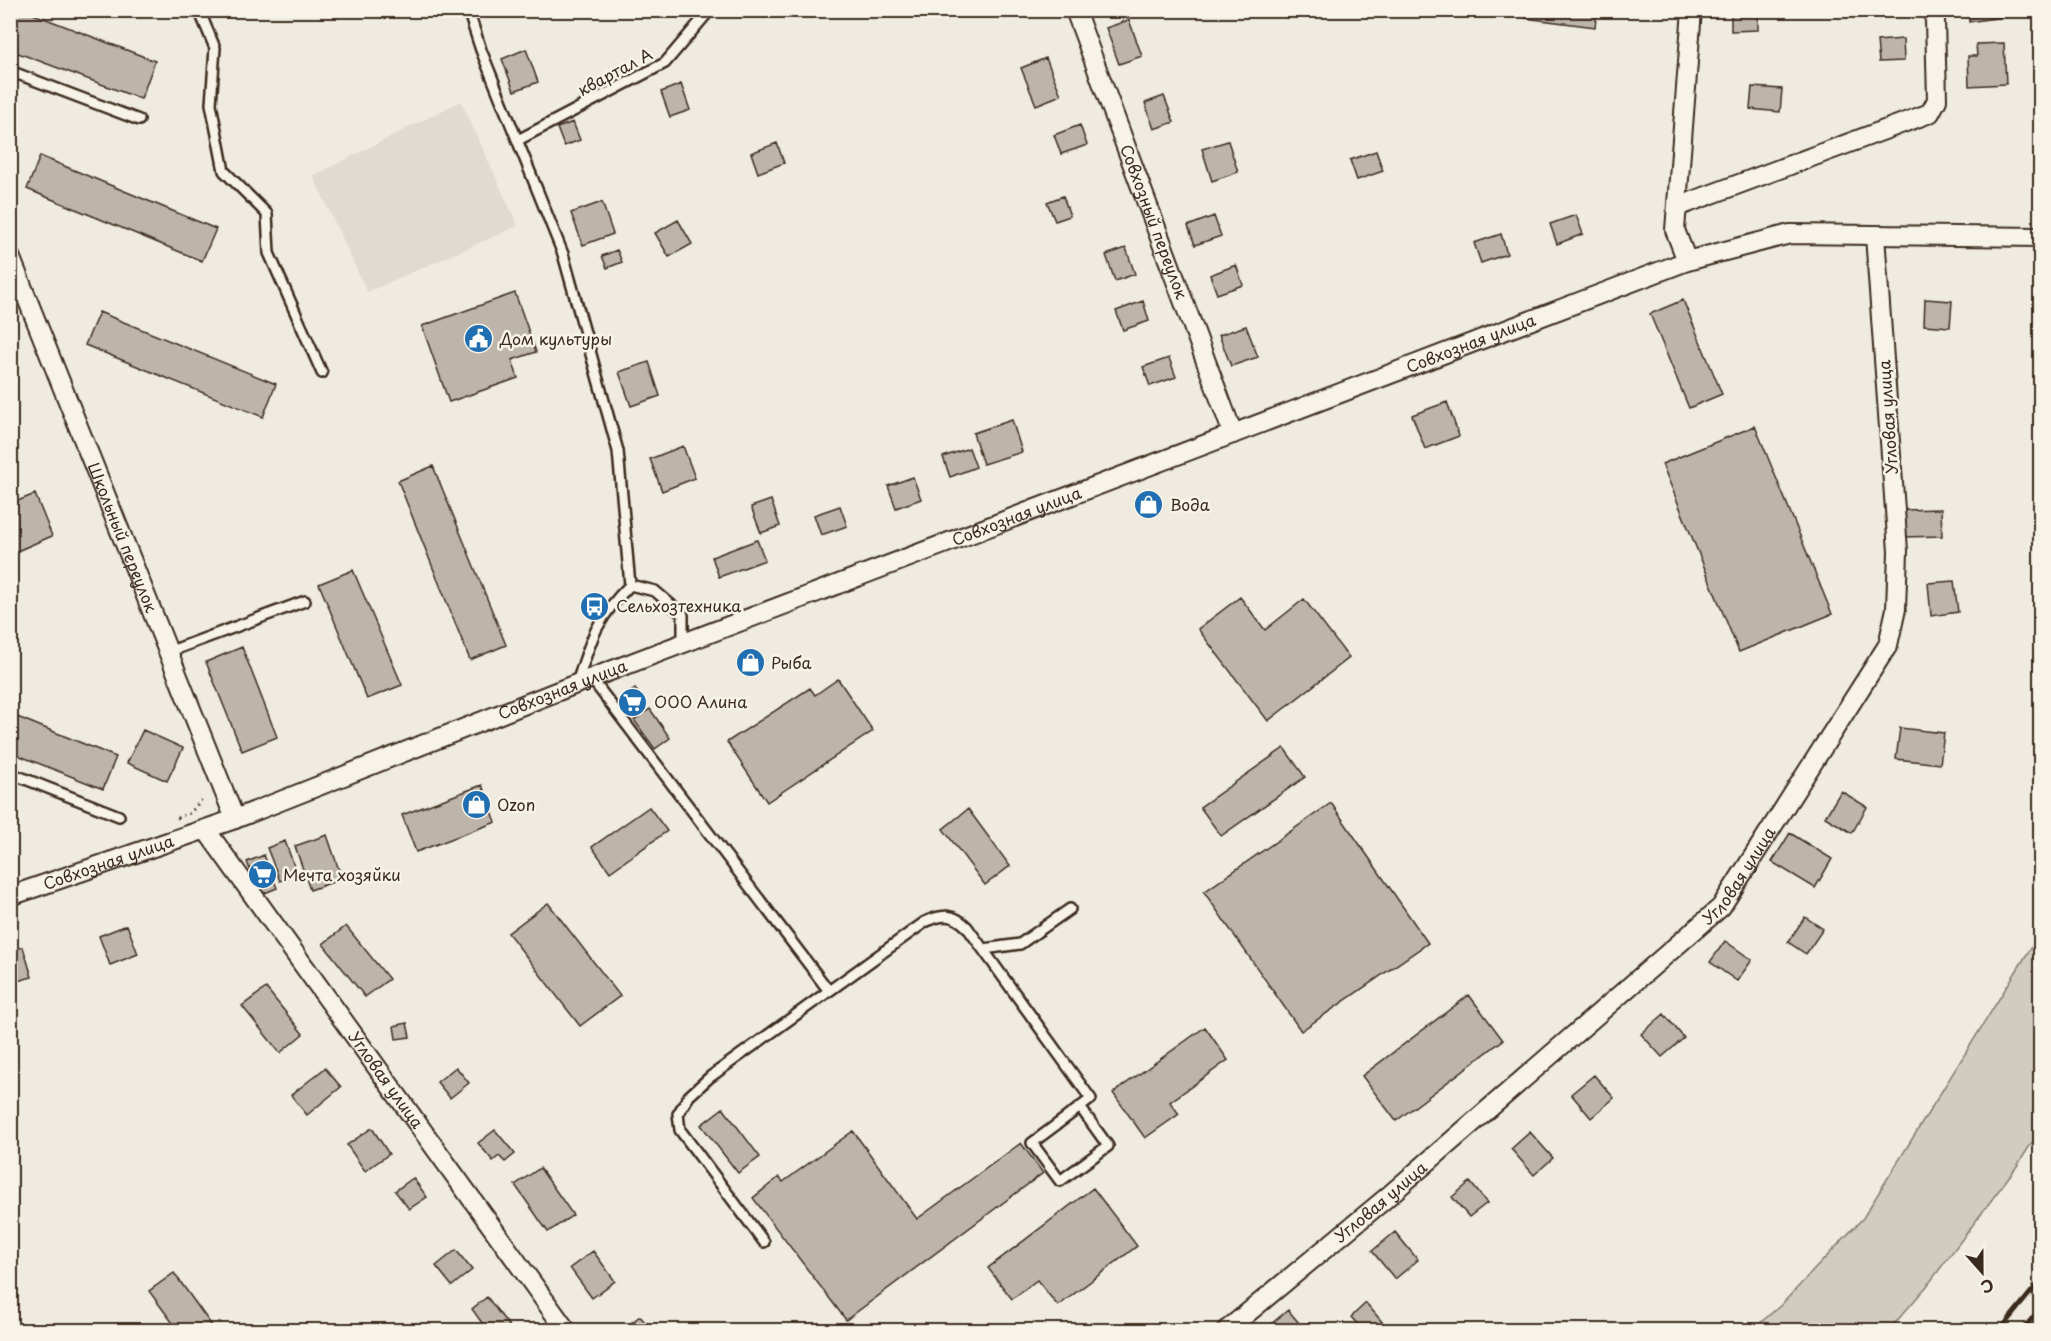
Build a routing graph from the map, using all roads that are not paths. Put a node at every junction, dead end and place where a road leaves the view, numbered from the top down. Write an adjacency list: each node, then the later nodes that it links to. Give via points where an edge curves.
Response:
1 (199, 10): 16 (lane, via 215,48 211,105 224,171 267,214 270,253)
2 (468, 10): 9 (lane)
3 (710, 10): 9 (lane, квартал А, via 665,63)
4 (1075, 10): 17 (street, Совхозный переулок)
5 (1692, 10): 10 (street)
6 (1932, 10): 10 (street, via 1937,100 1930,112)
7 (10, 71): 8 (lane)
8 (139, 120)
9 (518, 140): 18 (lane, via 563,254 618,451)
10 (1677, 207): 14 (street, via 1675,230)
11 (1875, 236): 12 (street, Совхозная улица); 14 (street, Совхозная улица, via 1790,234); 34 (street, Угловая улица, via 1898,551 1896,609 1888,645 1721,907 1385,1199)
12 (2040, 237)
13 (10, 256): 15 (street, Школьный переулок)
14 (1687, 261): 17 (street, Совхозная улица)
15 (18, 294): 21 (street, Школьный переулок)
16 (322, 373)
17 (1233, 434): 20 (street, Совхозная улица)
18 (630, 585): 20 (lane, via 655,591 683,615); 22 (lane, via 594,630)
19 (305, 601): 21 (lane)
20 (683, 643): 22 (street, Совхозная улица)
21 (168, 652): 25 (street, Школьный переулок)
22 (584, 681): 25 (street, Совхозная улица); 30 (lane)
23 (10, 773): 24 (lane)
24 (119, 816)
25 (235, 819): 26 (street, Совхозная улица)
26 (206, 830): 27 (street, Совхозная улица); 33 (street, Угловая улица)
27 (10, 896)
28 (1070, 909): 29 (lane, via 1020,944)
29 (984, 950): 30 (lane, via 958,918 935,917); 31 (lane, via 1091,1099)
30 (829, 991): 32 (lane, via 710,1077 689,1096 678,1114 680,1130)
31 (1080, 1107): 31 (lane, via 1032,1143 1060,1182 1108,1146)
32 (764, 1242)
33 (566, 1330)
34 (1227, 1330)

